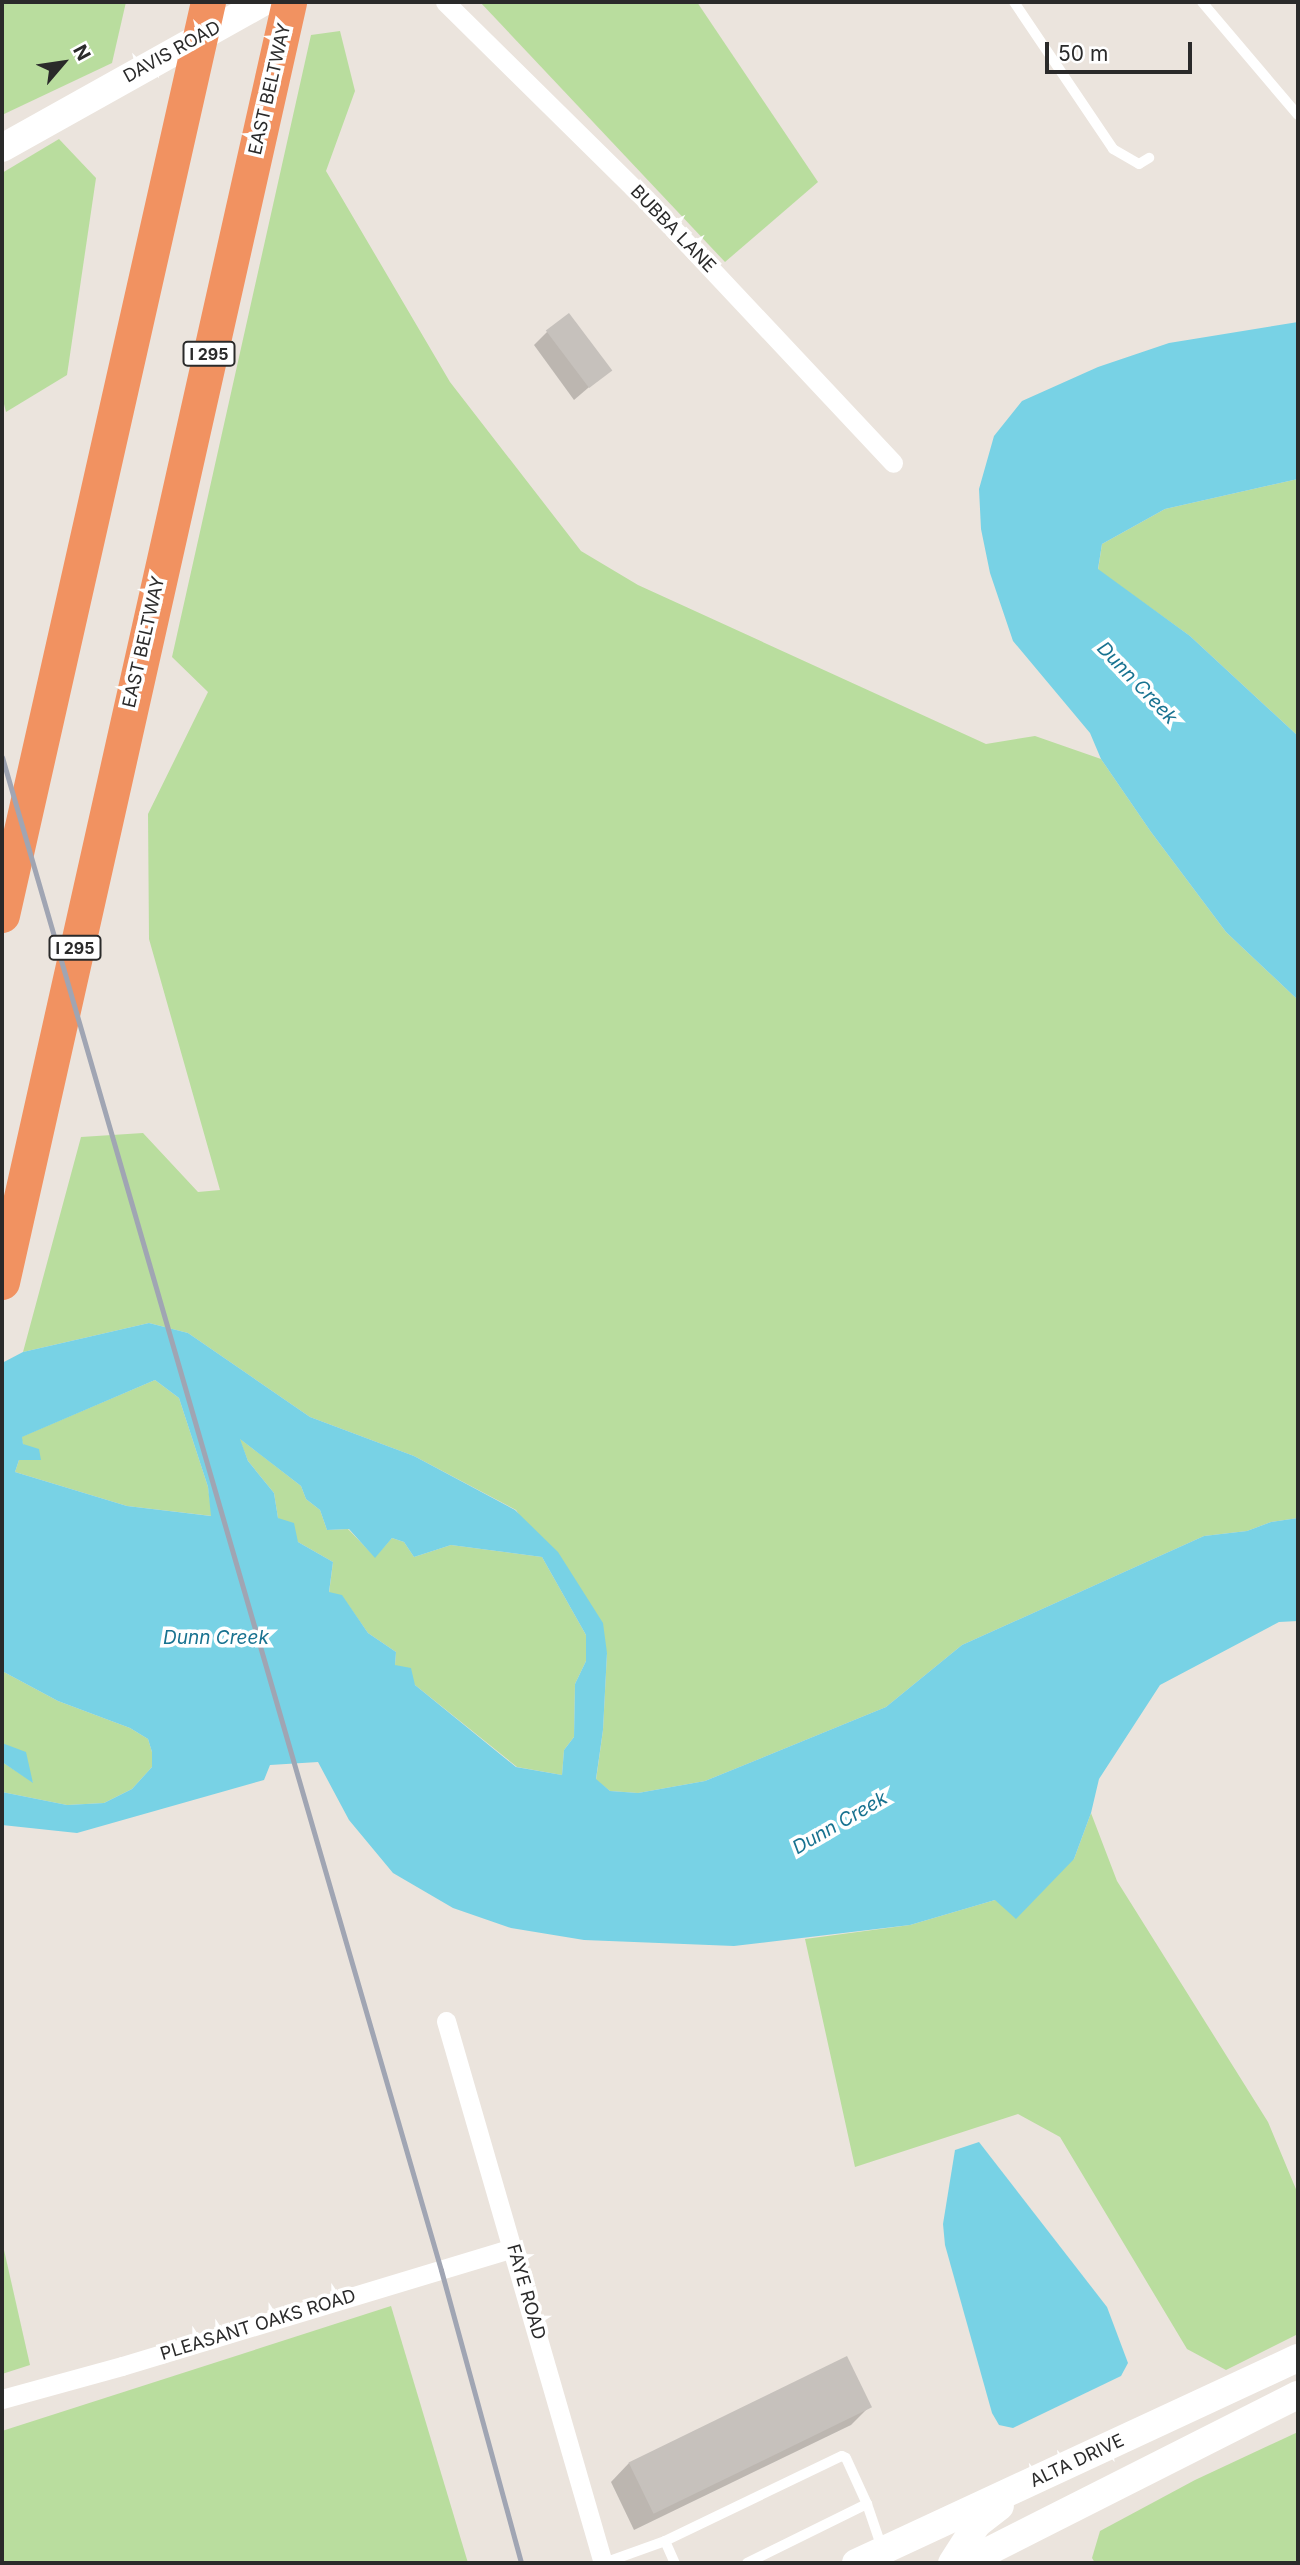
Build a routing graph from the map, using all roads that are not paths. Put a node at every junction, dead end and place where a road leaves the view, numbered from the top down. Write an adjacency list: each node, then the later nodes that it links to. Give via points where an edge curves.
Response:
1 (208, 2): 11 (highway)
2 (262, 2): 8 (street, DAVIS ROAD)
3 (289, 2): 12 (highway, EAST BELTWAY / I 295)
4 (445, 2): 10 (street, BUBBA LANE, via 650,204)
5 (1014, 2): 9 (lane, via 1113,149 1139,164)
6 (1202, 2): 7 (lane)
7 (1298, 115)
8 (5, 146)
9 (1149, 158)
10 (893, 463)
11 (2, 915)
12 (2, 1282)
13 (446, 2021): 14 (street, FAYE ROAD)
14 (513, 2248): 17 (street, PLEASANT OAKS ROAD); 22 (street, FAYE ROAD)
15 (1298, 2358): 18 (street, ALTA DRIVE)
16 (1298, 2395): 27 (street)
17 (2, 2399)
18 (1030, 2482): 21 (street, ALTA DRIVE); 26 (street, via 977,2524)
19 (867, 2504): 20 (lane, via 842,2456); 21 (lane); 24 (lane)
20 (664, 2541): 22 (lane); 23 (lane)
21 (883, 2552): 25 (street, ALTA DRIVE)
22 (603, 2563)
23 (675, 2563)
24 (747, 2563)
25 (856, 2563)
26 (952, 2563)
27 (965, 2563)

